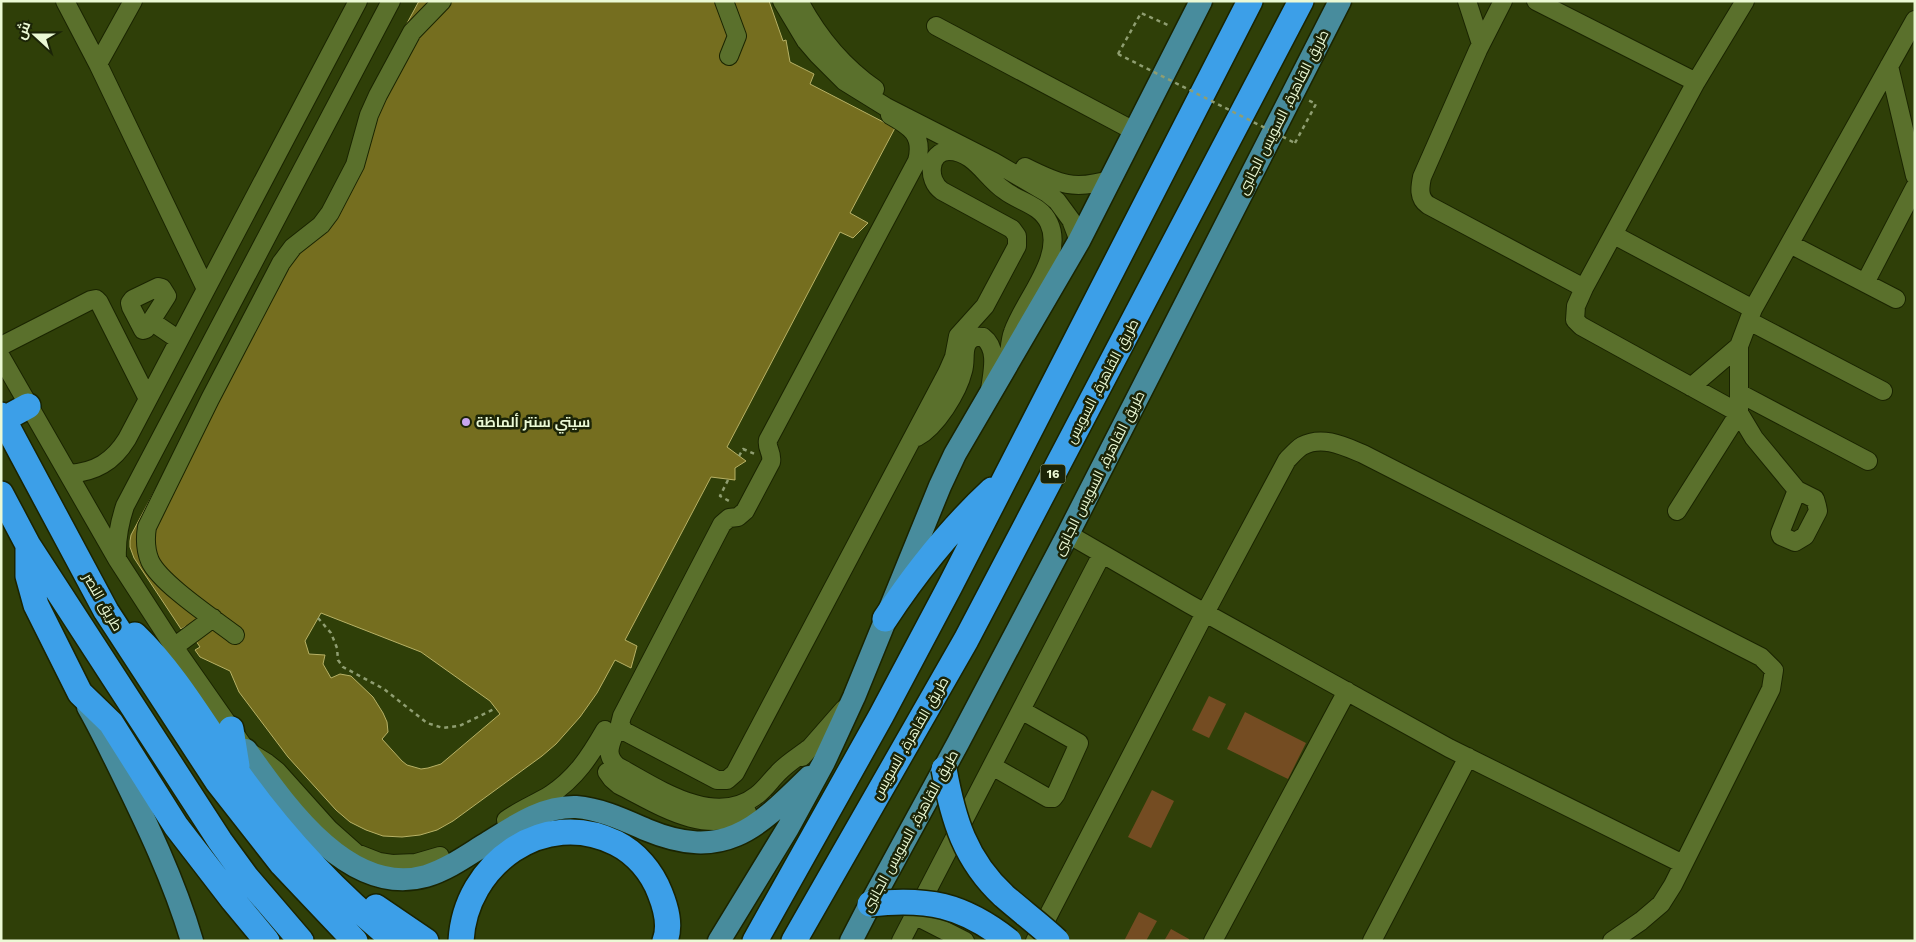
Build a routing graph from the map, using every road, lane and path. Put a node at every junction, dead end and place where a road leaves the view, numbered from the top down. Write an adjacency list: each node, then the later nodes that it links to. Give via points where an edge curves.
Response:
1 (65, 1): 22 (street)
2 (133, 1): 22 (street)
3 (358, 1): 35 (street)
4 (391, 1): 46 (street)
5 (442, 1): 52 (street, via 412,32 373,105 355,165 334,206 321,224 293,246 281,263)
6 (724, 1): 21 (street, via 737,36)
7 (782, 1): 24 (street, via 806,41)
8 (799, 1): 29 (street, via 834,54 881,93 1062,184 1093,185)
9 (1201, 1): 19 (main road)
10 (1250, 1): 59 (highway)
11 (1301, 1): 105 (highway, طريق القاهرة, السويس / 16, via 966,640)
12 (1340, 1): 66 (main road, طريق القاهرة, السويس الجانبى)
13 (1467, 1): 20 (street)
14 (1504, 1): 20 (street)
15 (1536, 1): 25 (street)
16 (1745, 1): 25 (street)
17 (1915, 20): 23 (street)
18 (936, 26): 27 (street)
19 (1185, 34): 26 (path, bridge, via 1141,13 1118,54 1295,143); 27 (main road)
20 (1481, 44): 36 (street, via 1422,177 1422,199)
21 (729, 56)
22 (98, 64): 35 (street)
23 (1889, 66): 28 (street); 33 (street)
24 (844, 82): 32 (street, via 1048,193 1071,220); 63 (street, via 856,94 908,126 916,135 920,150 768,440 772,458)
25 (1696, 82): 31 (street)
26 (1316, 104)
27 (1136, 132): 29 (main road)
28 (1915, 176)
29 (1112, 179): 32 (main road)
30 (1915, 188): 34 (street)
31 (1614, 235): 36 (street); 38 (street)
32 (1079, 241): 45 (main road)
33 (1790, 244): 34 (street); 38 (street)
34 (1865, 283): 37 (street)
35 (206, 288): 40 (street)
36 (1584, 288): 47 (street, via 1574,314 1577,323)
37 (1896, 299)
38 (1751, 315): 42 (street); 48 (street)
39 (151, 321): 40 (street)
40 (179, 340): 44 (street)
41 (1, 346): 51 (street, via 96,299)
42 (1739, 346): 47 (street); 50 (street)
43 (1, 357): 53 (street)
44 (167, 363): 46 (street); 51 (street)
45 (1009, 363): 49 (main road); 56 (street, via 1013,332 1050,260 1054,241 1049,222 1037,208 1003,190 974,161 962,154 944,152 932,166 931,176 935,185 1012,228 1018,241 985,306 958,336 951,365)
46 (188, 387): 52 (street); 68 (street, via 125,506 118,532)
47 (1691, 387): 54 (street)
48 (1883, 391)
49 (990, 393): 56 (street, via 992,348 983,338 974,337 966,346 961,378 942,412 930,428); 72 (main road, via 940,486)
50 (1739, 393): 54 (street); 57 (street)
51 (148, 399): 58 (street, via 113,458 92,470)
52 (210, 399): 70 (street, via 152,515 145,538 146,550 156,572)
53 (28, 406): 55 (highway); 58 (street)
54 (1739, 414): 61 (street, via 1754,438); 64 (street)
55 (2, 417): 86 (highway, طريق النصر, via 106,611)
56 (912, 440): 63 (street, via 734,773 727,780 717,780 627,733 621,728 620,720 722,524 729,518 742,515)
57 (1868, 461)
58 (69, 474): 68 (street)
59 (1006, 476): 72 (highway, via 941,543); 104 (highway, via 880,716)
60 (728, 480): 63 (path, via 720,496)
61 (1797, 490)
62 (1, 494): 65 (highway)
63 (746, 509)
64 (1677, 511)
65 (16, 530): 76 (highway, via 36,605); 98 (highway, via 194,802 247,878)
66 (1068, 534): 67 (street); 84 (main road, طريق القاهرة, السويس الجانبى)
67 (1102, 554): 69 (street); 78 (street)
68 (117, 559): 74 (street)
69 (1205, 613): 75 (street); 92 (street, via 1287,460 1302,446 1320,441 1336,443 1364,454 1761,658 1774,670 1771,689); 110 (street)
70 (213, 618): 73 (street); 74 (street)
71 (318, 618): 77 (path, via 331,633 343,667 384,689 427,723 442,728 459,726)
72 (885, 619): 81 (main road, via 854,697)
73 (235, 635)
74 (174, 647): 79 (street)
75 (1346, 691): 82 (street); 112 (street)
76 (80, 693): 96 (main road, via 101,728 150,830); 97 (highway, via 111,723 171,818)
77 (496, 708)
78 (1021, 710): 83 (street); 83 (street, via 1079,743 1056,794 1048,798)
79 (231, 729): 80 (street); 86 (highway)
80 (246, 750): 89 (main road, via 307,829 356,866 383,877 415,878 446,868); 90 (street, via 277,771 334,835 356,853 392,864 416,863)
81 (816, 756): 87 (street); 89 (main road, via 770,814 742,833 724,839 688,842 599,811 575,807 533,816); 89 (street, via 788,763 756,796 739,805 721,808 702,806 681,799 617,766 609,752 609,733 568,782 511,816); 103 (main road, via 788,828)
82 (1468, 757): 92 (street); 113 (street)
83 (992, 766): 94 (street)
84 (944, 769): 93 (main road, طريق القاهرة, السويس الجانبى); 111 (highway, bridge, via 950,805 961,838 979,868 1004,895)
85 (607, 772): 88 (street, via 619,785 672,811 697,819 715,821 732,818)
86 (228, 778): 91 (highway); 99 (highway, via 282,864)
87 (770, 796)
88 (754, 808)
89 (476, 850)
90 (440, 856)
91 (312, 861): 100 (highway, via 357,910); 101 (highway)
92 (1683, 864): 114 (street, via 1661,904)
93 (870, 904): 106 (main road, طريق القاهرة, السويس الجانبى); 109 (highway, bridge, via 905,901 938,904 970,916)
94 (914, 915): 107 (street); 108 (street)
95 (667, 938): 102 (highway, via 665,909 650,873 631,852 613,842 593,834 572,831 551,833 525,842 491,869 469,905)
96 (192, 941)
97 (267, 941)
98 (301, 941)
99 (355, 941)
100 (395, 941)
101 (426, 941)
102 (461, 941)
103 (719, 941)
104 (755, 941)
105 (794, 941)
106 (851, 941)
107 (901, 941)
108 (965, 941)
109 (1009, 941)
110 (1035, 941)
111 (1057, 941)
112 (1214, 941)
113 (1372, 941)
114 (1612, 941)

